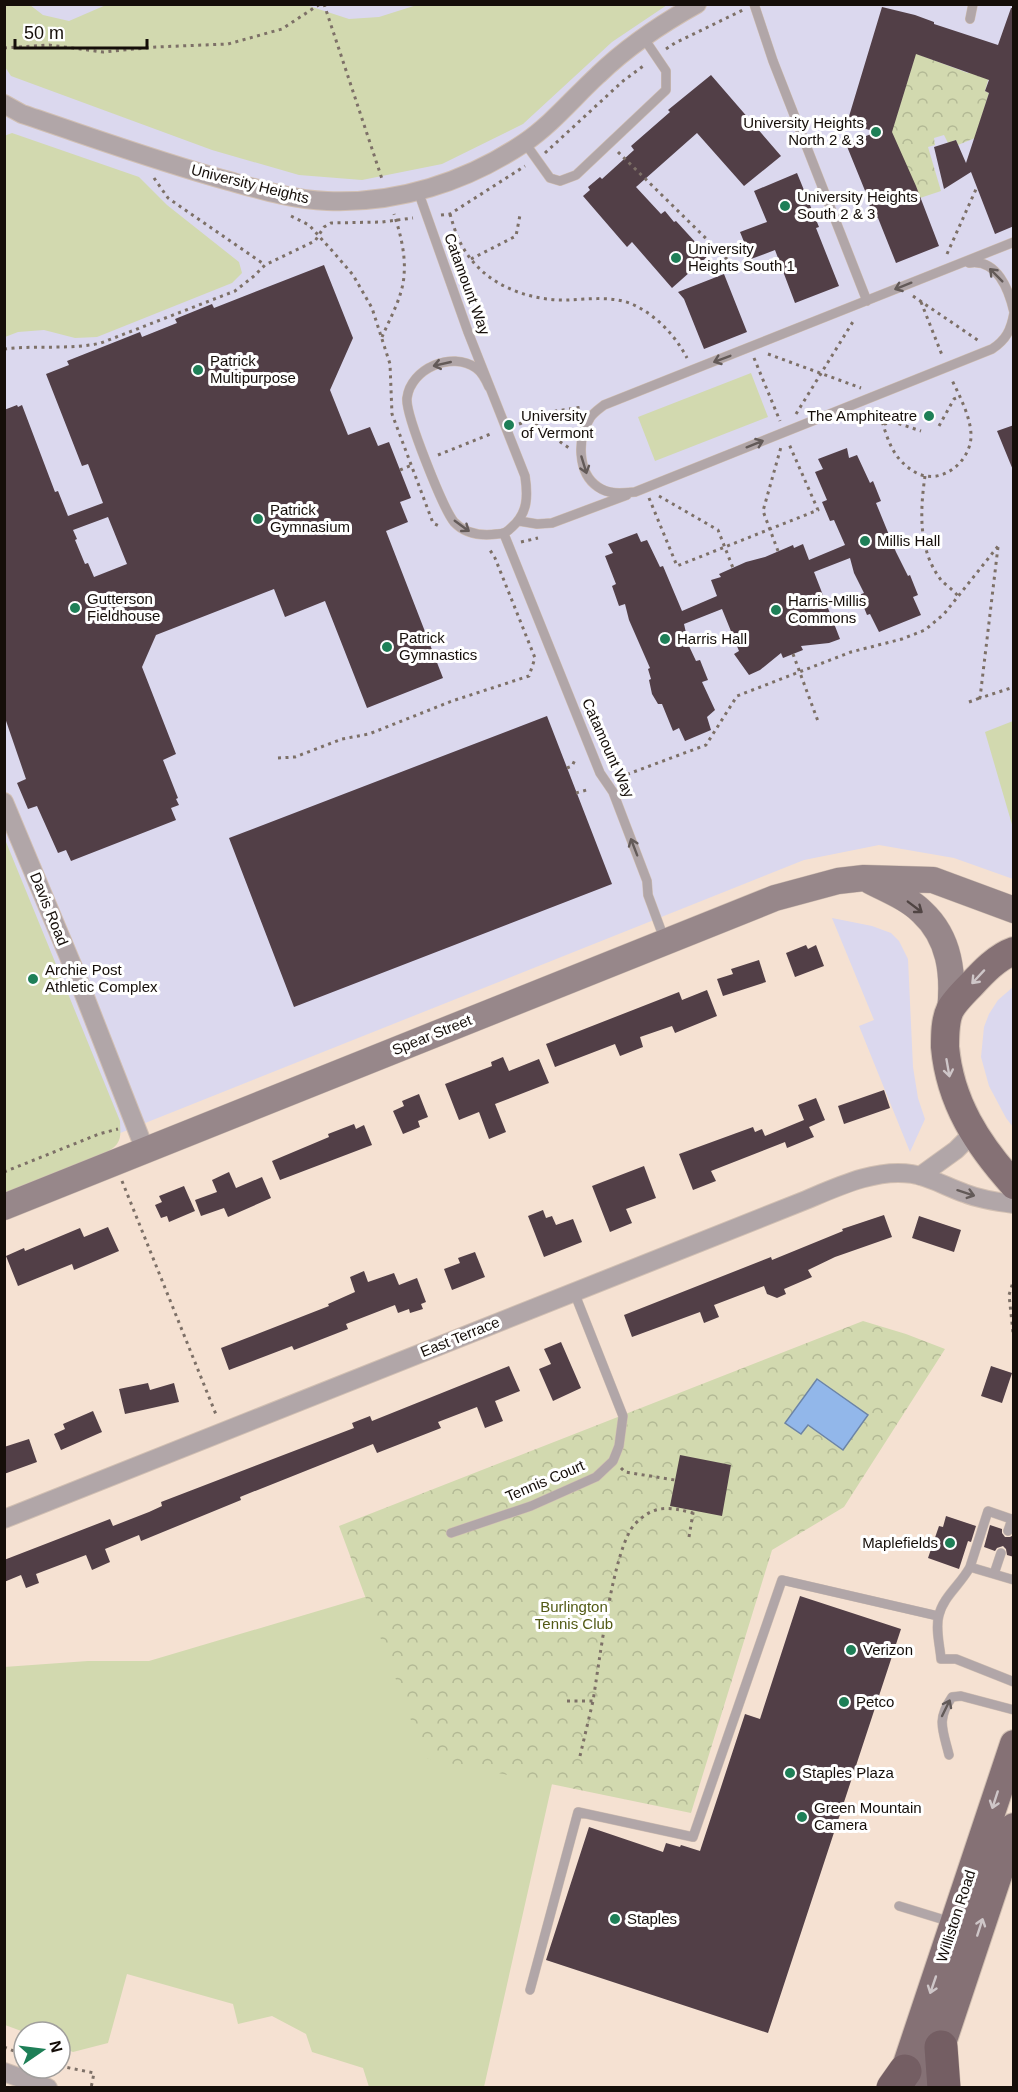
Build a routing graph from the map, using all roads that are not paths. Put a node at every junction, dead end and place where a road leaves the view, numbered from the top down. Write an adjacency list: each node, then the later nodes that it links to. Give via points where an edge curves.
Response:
1 (697, 4): 5 (street, University Heights)
2 (754, 4): 11 (lane)
3 (973, 4): 4 (lane)
4 (970, 19)
5 (644, 37): 7 (street, University Heights); 7 (lane, via 666,71 666,90 576,175 560,181 550,178)
6 (4, 104): 8 (street, University Heights, via 22,114 180,167 263,190 326,201 388,198)
7 (525, 143): 8 (street, University Heights, via 465,176)
8 (418, 191): 13 (lane, Catamount Way)
9 (1014, 242): 10 (lane)
10 (957, 265): 11 (lane, one-way to 11); 12 (lane, one-way to 10, via 1010,294 993,269 975,262)
11 (867, 301): 14 (lane, one-way to 14, via 604,405 591,417 582,434 585,472 598,487 615,494)
12 (1014, 313): 14 (lane, one-way to 12, via 992,349 1011,328)
13 (489, 387): 15 (lane, Catamount Way, via 525,476 526,506); 16 (lane, Catamount Way, one-way to 16, via 475,368 444,362 426,369 413,381 407,398 414,428 455,523 470,532)
14 (635, 492): 15 (lane, via 552,523)
15 (519, 520): 16 (lane)
16 (504, 534): 20 (lane, Catamount Way, one-way to 16, via 613,792 600,773)
17 (4, 802): 24 (street, Davis Road)
18 (864, 878): 19 (main road, Spear Street, via 933,880); 20 (main road, Spear Street, via 775,898); 22 (main road, one-way to 22, via 922,911 940,934 952,977)
19 (1014, 910)
20 (665, 942): 24 (main road, Spear Street)
21 (1014, 951): 22 (main road, one-way to 22, via 985,970)
22 (950, 1011): 23 (main road, one-way to 23, via 945,1038 947,1071)
23 (973, 1133): 25 (street); 26 (main road)
24 (145, 1150): 28 (main road, Spear Street)
25 (920, 1176): 27 (street, East Terrace, one-way to 27, via 967,1194); 29 (street, East Terrace, via 888,1175 842,1186)
26 (1014, 1185)
27 (1014, 1204)
28 (4, 1207)
29 (574, 1292): 30 (street, East Terrace); 33 (lane, Tennis Court, via 623,1416 614,1461 596,1477 531,1506)
30 (4, 1519)
31 (1013, 1520): 32 (lane); 35 (lane, via 988,1511)
32 (1008, 1531)
33 (451, 1533)
34 (1001, 1553): 36 (lane)
35 (970, 1567): 36 (lane); 38 (lane)
36 (994, 1574): 37 (lane)
37 (1014, 1580)
38 (938, 1616): 39 (lane, via 940,1659 956,1659); 46 (lane, via 782,1580 693,1836 578,1812)
39 (1014, 1682)
40 (1014, 1710): 42 (lane, one-way to 40, via 940,1719 952,1697)
41 (1014, 1744): 45 (main road, Williston Road, one-way to 45)
42 (949, 1755)
43 (1014, 1827): 47 (main road, Williston Road, one-way to 43)
44 (899, 1906): 45 (lane)
45 (954, 1922): 49 (main road, Williston Road, one-way to 49)
46 (530, 1990)
47 (941, 2047): 49 (main road, Williston Road); 51 (highway)
48 (4, 2072): 50 (street)
49 (906, 2083)
50 (48, 2088)
51 (944, 2088)

